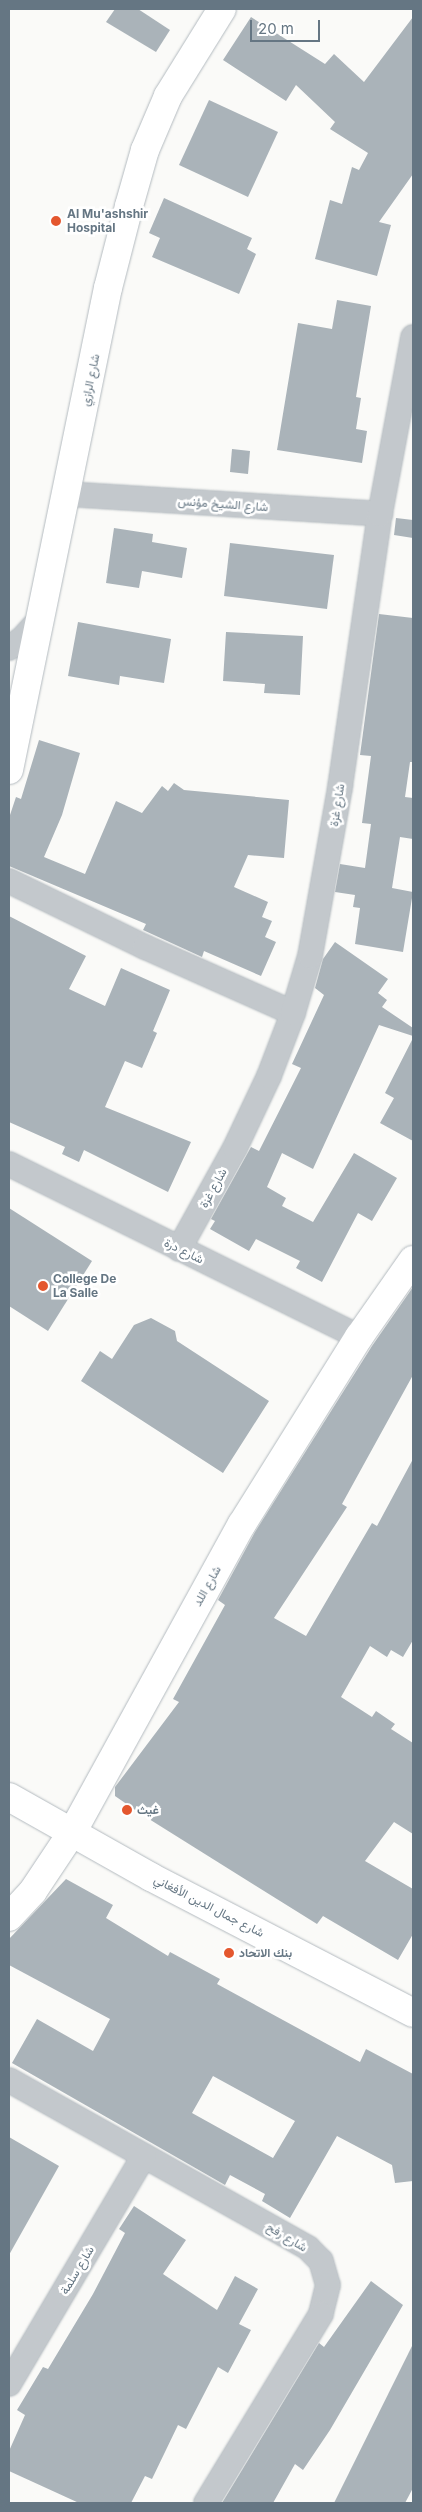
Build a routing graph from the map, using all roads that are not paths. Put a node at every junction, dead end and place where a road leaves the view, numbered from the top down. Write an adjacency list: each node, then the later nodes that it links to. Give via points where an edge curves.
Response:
1 (222, 9): 3 (street, شارع الرازي, via 168,96 145,150 108,288)
2 (413, 337): 4 (street, شارع غزة)
3 (66, 494): 4 (street, شارع الشيخ مؤنس); 5 (street, شارع الرازي)
4 (380, 514): 11 (street, شارع غزة, via 325,876 310,956)
5 (38, 620): 6 (street, via 22,639); 8 (street, شارع الرازي)
6 (9, 648)
7 (9, 710): 8 (street)
8 (18, 736): 9 (street, شارع الرازي)
9 (9, 770)
10 (9, 881): 11 (street, via 145,947)
11 (293, 1013): 13 (street, شارع غزة, via 269,1076 235,1148)
12 (9, 1164): 13 (street, شارع درة)
13 (179, 1248): 15 (street, شارع درة)
14 (413, 1260): 15 (street, شارع اللد)
15 (359, 1337): 17 (street, شارع اللد, via 233,1540)
16 (9, 1797): 17 (street, شارع جمال الدين الأفغاني)
17 (73, 1831): 18 (street, شارع اللد, via 33,1892); 19 (street, شارع جمال الدين الأفغاني, via 151,1877)
18 (9, 1917)
19 (412, 2013)
20 (9, 2080): 21 (street, شارع رفح)
21 (144, 2156): 22 (street, شارع سلمة); 23 (street, شارع رفح, via 308,2248 320,2261 328,2286 321,2314 309,2338)
22 (9, 2384)
23 (206, 2503)

